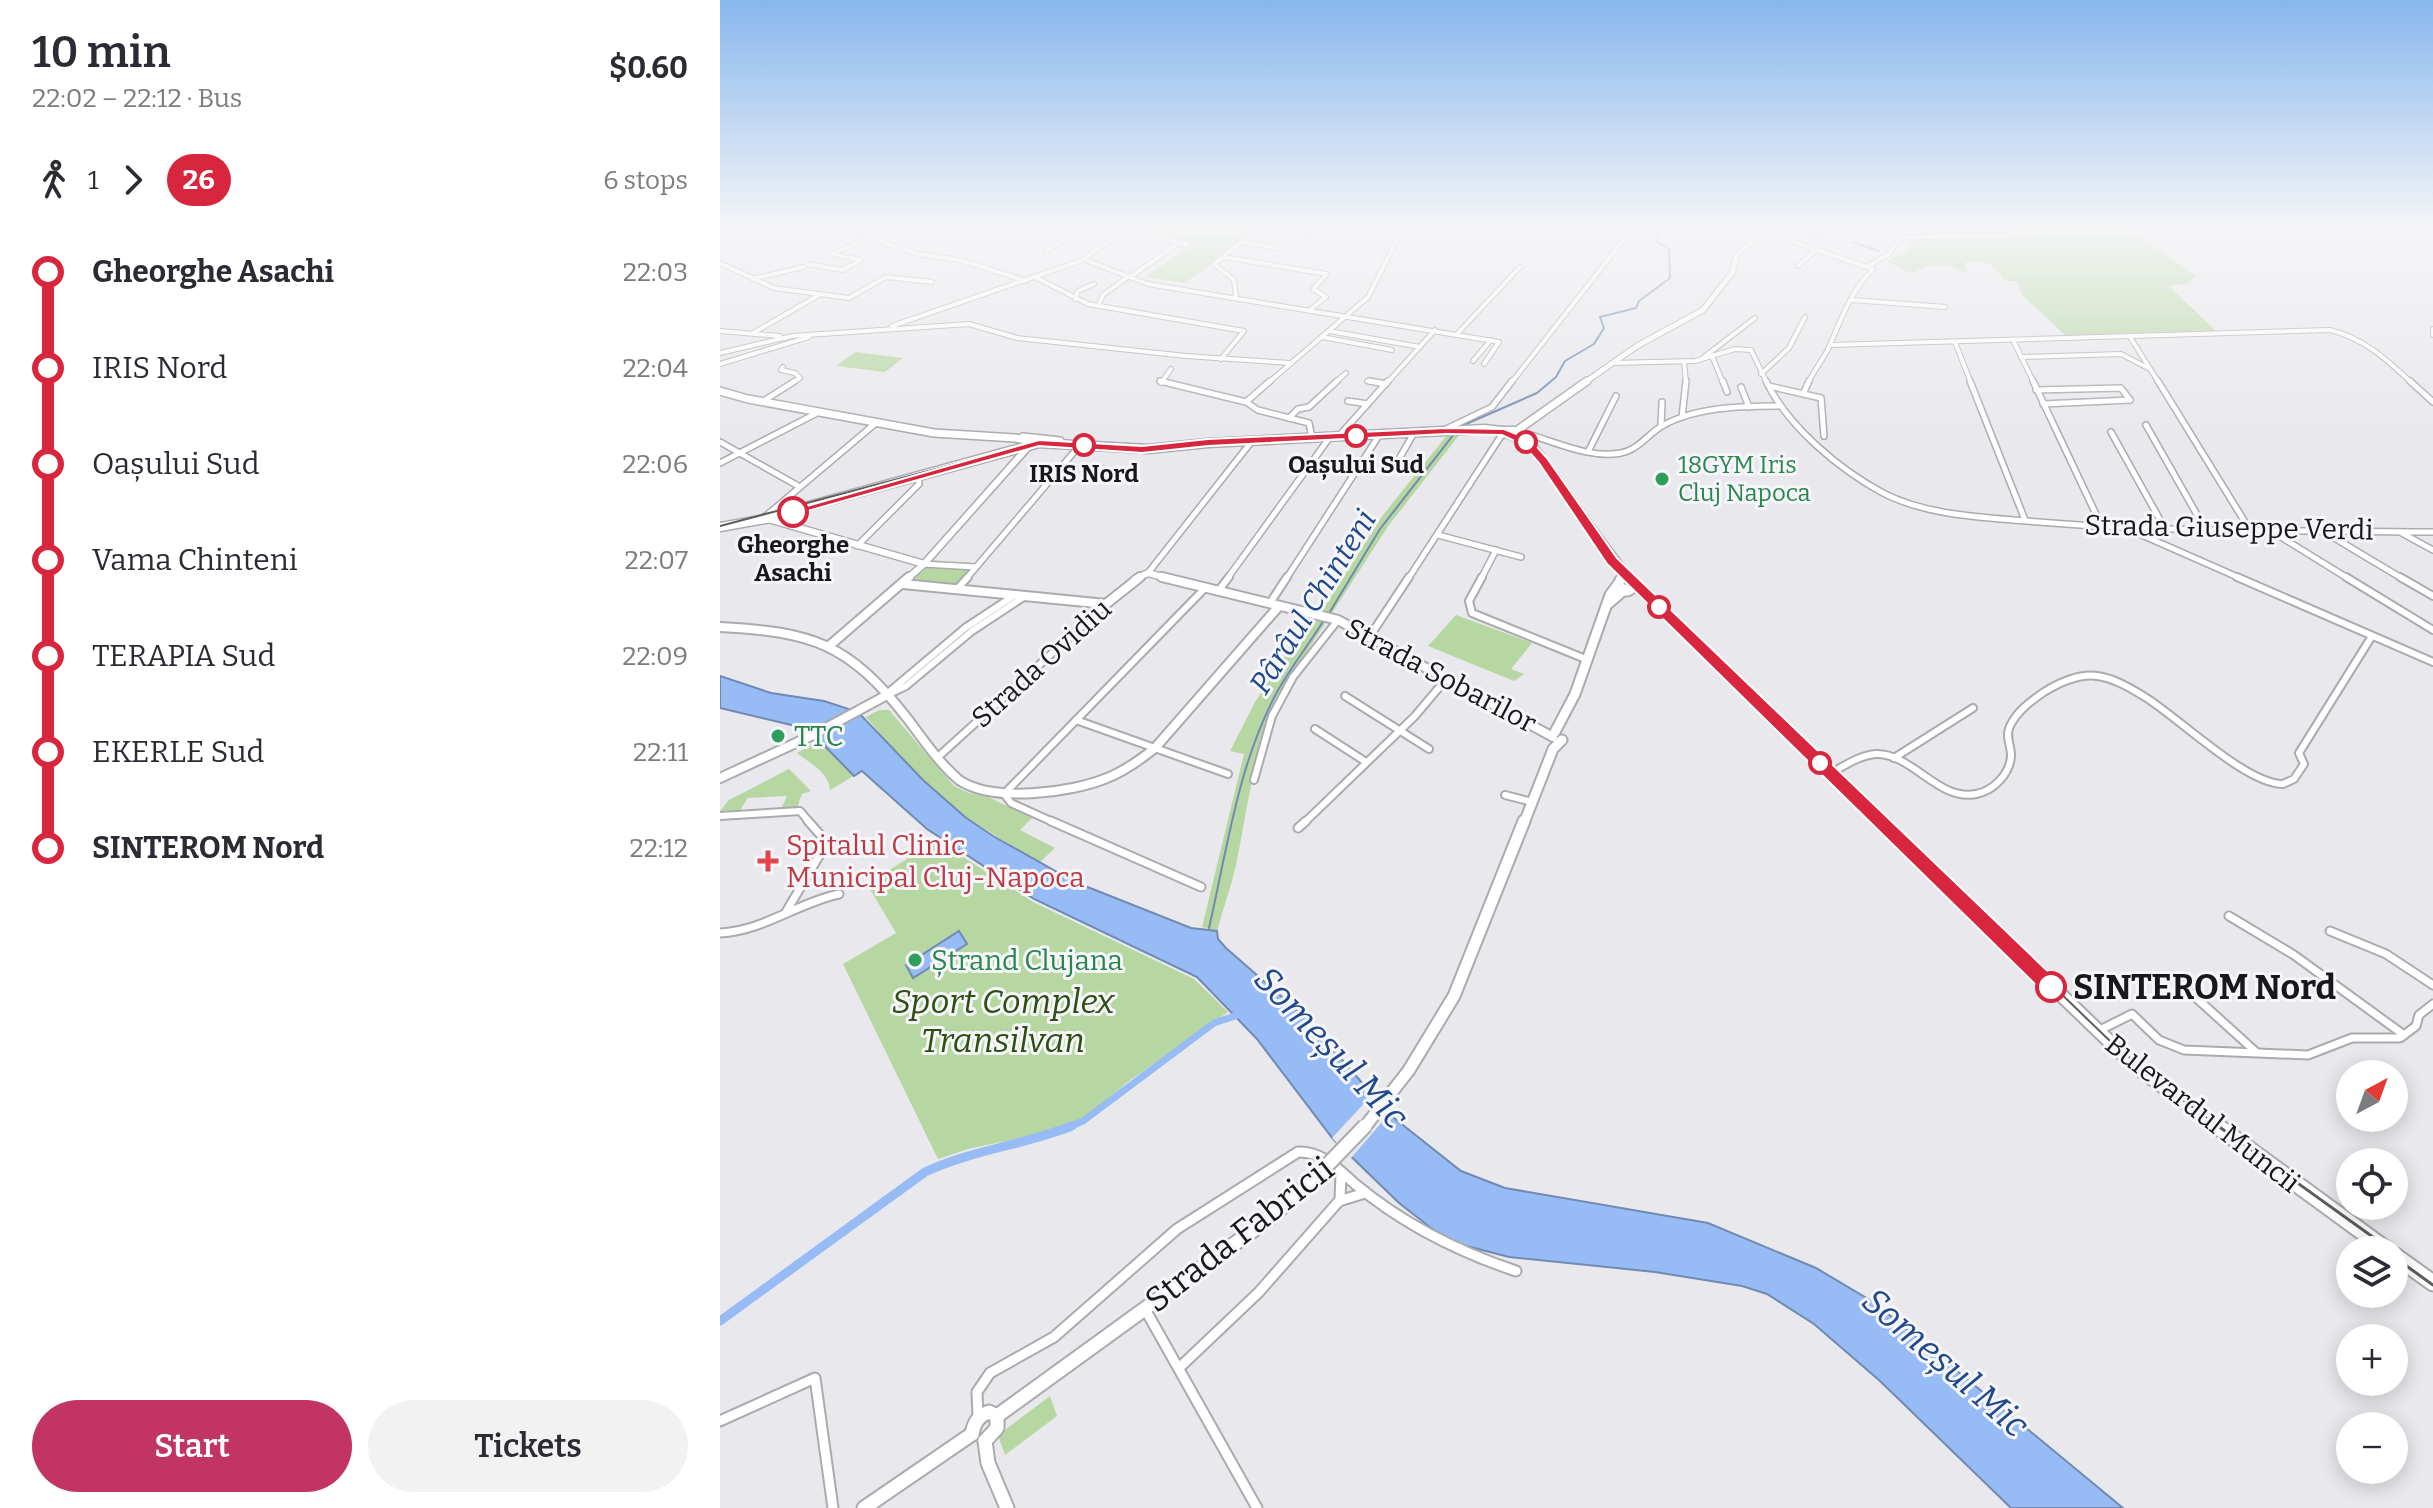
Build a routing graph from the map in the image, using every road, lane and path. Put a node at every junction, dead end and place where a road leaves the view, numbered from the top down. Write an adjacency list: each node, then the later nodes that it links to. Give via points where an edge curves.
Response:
1 (817, 296): 28 (street)
2 (834, 296): 3 (street)
3 (855, 296)
4 (979, 296): 23 (street)
5 (1070, 296): 15 (street)
6 (1102, 296): 17 (street)
7 (1232, 296): 14 (street)
8 (1325, 296): 19 (street)
9 (1368, 296): 20 (street)
10 (1492, 296): 29 (street)
11 (1579, 296): 81 (street, via 1492,407)
12 (1715, 296): 49 (main road)
13 (1853, 296): 16 (street)
14 (1236, 297): 19 (street)
15 (1075, 299): 17 (street)
16 (1852, 300): 18 (street); 38 (street)
17 (1098, 306): 44 (street, via 1244,331)
18 (1945, 307)
19 (1311, 309): 20 (street)
20 (1347, 316): 25 (street); 27 (street)
21 (1805, 317): 56 (street, via 1789,348)
22 (1755, 318): 45 (street)
23 (883, 328): 30 (street); 44 (street, via 969,324 1017,338)
24 (2433, 329): 31 (street)
25 (1435, 330): 29 (street); 39 (street)
26 (720, 331): 28 (street)
27 (1329, 331): 33 (street); 39 (street)
28 (753, 333): 32 (street)
29 (1457, 334): 35 (street)
30 (812, 335): 32 (street); 50 (street)
31 (2433, 335)
32 (782, 337): 41 (street)
33 (1322, 337): 40 (street); 48 (street)
34 (2130, 337): 36 (street); 54 (street); 70 (street, via 2341,332 2378,353)
35 (1491, 340): 46 (street); 51 (street, via 1500,344)
36 (2013, 340): 37 (street); 43 (street)
37 (1955, 342): 38 (street); 100 (street)
38 (1830, 345): 64 (street)
39 (1420, 347): 58 (street)
40 (1392, 350)
41 (720, 353)
42 (1712, 356): 45 (street); 56 (street, via 1751,350); 63 (street)
43 (2021, 357): 54 (street, via 2121,354); 61 (street)
44 (1221, 359): 48 (street)
45 (1702, 359): 47 (street)
46 (1473, 361)
47 (1684, 361): 49 (street); 76 (street)
48 (1290, 363): 68 (street)
49 (1612, 363): 85 (main road)
50 (720, 364)
51 (1484, 364)
52 (783, 367): 67 (street, via 800,378)
53 (1171, 369): 68 (street, via 1161,384)
54 (2150, 369): 106 (street)
55 (1346, 373): 77 (street)
56 (1761, 374): 59 (street)
57 (1367, 381): 58 (street)
58 (1386, 384): 71 (street)
59 (1768, 385): 64 (street, via 1778,392); 73 (street)
60 (1741, 387): 74 (street)
61 (2036, 390): 72 (street); 72 (street, via 2121,388 2130,400)
62 (720, 391): 67 (main road)
63 (1727, 392)
64 (1804, 392): 87 (street, via 1821,398)
65 (1616, 396): 93 (street)
66 (1348, 401): 71 (street)
67 (762, 402): 75 (main road)
68 (1246, 402): 77 (street)
69 (1662, 402): 80 (street)
70 (2433, 402)
71 (1368, 404): 86 (street)
72 (2043, 404): 102 (street)
73 (1778, 406): 74 (street); 100 (street, Strada Giuseppe Verdi, via 1833,458 1897,499 1943,512)
74 (1749, 407): 76 (street)
75 (819, 412): 78 (main road); 94 (street)
76 (1682, 417): 80 (street)
77 (1289, 418): 88 (street, via 1311,425)
78 (877, 422): 91 (main road); 98 (street)
79 (2146, 425): 105 (street)
80 (1661, 426): 93 (street, via 1632,450)
81 (1443, 431): 83 (main road); 85 (main road)
82 (2111, 432): 104 (street)
83 (1414, 433): 84 (main road); 96 (street)
84 (1380, 434): 86 (main road); 128 (street)
85 (1518, 435): 93 (street); 111 (street, via 1501,437); 120 (main road, via 1555,475)
86 (1334, 436): 88 (main road); 123 (street)
87 (1824, 436)
88 (1312, 438): 89 (main road)
89 (1252, 441): 92 (main road, via 1142,449); 118 (street)
90 (720, 442): 94 (street)
91 (1034, 442): 92 (main road); 97 (main road); 116 (street)
92 (1080, 445): 117 (street)
93 (1589, 450)
94 (740, 453): 95 (street); 98 (street)
95 (720, 463)
96 (1396, 464)
97 (918, 475): 99 (main road); 112 (street, via 919,484)
98 (800, 487): 99 (street)
99 (765, 518): 101 (main road); 112 (street)
100 (2025, 520): 102 (street, Strada Giuseppe Verdi)
101 (720, 527)
102 (2102, 527): 103 (street, Strada Giuseppe Verdi)
103 (2123, 527): 104 (street, Strada Giuseppe Verdi); 133 (street)
104 (2164, 527): 105 (street, Strada Giuseppe Verdi)
105 (2204, 527): 106 (street, Strada Giuseppe Verdi)
106 (2248, 527): 107 (street, Strada Giuseppe Verdi)
107 (2265, 528): 108 (street, Strada Giuseppe Verdi); 131 (street)
108 (2318, 529): 109 (street, Strada Giuseppe Verdi); 126 (street)
109 (2397, 530): 110 (street, Strada Giuseppe Verdi); 114 (street)
110 (2433, 532)
111 (1438, 535): 113 (street); 132 (street)
112 (857, 546): 116 (street)
113 (1496, 550): 115 (street); 135 (street, via 1469,601 1472,613)
114 (2433, 550)
115 (1521, 557)
116 (924, 564): 117 (street); 119 (street)
117 (976, 567): 122 (street)
118 (1148, 573): 121 (street, Strada Sobarilor); 127 (street, Strada Ovidiu)
119 (903, 584): 122 (street); 134 (street)
120 (1626, 585): 135 (main road, Strada Fabricii, via 1609,603); 150 (main road, Bulevardul Muncii, via 1649,597)
121 (1206, 587): 123 (street, Strada Sobarilor); 141 (street)
122 (956, 590): 124 (street)
123 (1219, 590): 128 (street, Strada Sobarilor)
124 (1015, 595): 125 (street); 138 (street, via 965,628)
125 (1025, 596): 127 (street); 138 (street)
126 (2433, 596)
127 (1106, 604): 147 (street, Strada Ovidiu)
128 (1275, 605): 129 (street, Strada Sobarilor); 145 (street)
129 (1335, 619): 132 (street, Strada Sobarilor); 153 (street, via 1272,716)
130 (720, 627): 134 (street, via 798,635)
131 (2433, 630)
132 (1370, 636): 137 (street, Strada Sobarilor)
133 (2372, 636): 136 (street); 148 (street, via 2299,753 2304,764 2288,784 2254,776 2152,702 2082,674 2025,705 2010,725 2006,772 1977,795 1962,794)
134 (829, 646): 138 (street)
135 (1588, 660): 144 (main road, Strada Fabricii)
136 (2433, 662)
137 (1447, 678): 143 (street); 144 (street, Strada Sobarilor)
138 (887, 695): 147 (street); 152 (street)
139 (1345, 696): 143 (street)
140 (1973, 708): 148 (street)
141 (1076, 720): 145 (street); 154 (street)
142 (1315, 729): 149 (street)
143 (1400, 731): 146 (street); 149 (street)
144 (1555, 737): 156 (main road, Strada Fabricii)
145 (1155, 748): 151 (street); 154 (street, via 1094,785)
146 (1429, 749)
147 (938, 757): 154 (street, via 960,782)
148 (1894, 758): 150 (street, via 1874,754)
149 (1366, 762): 158 (street)
150 (1830, 773): 168 (main road, Bulevardul Muncii)
151 (1228, 774)
152 (720, 778)
153 (1254, 780)
154 (1005, 792): 159 (street, via 1011,803)
155 (1505, 795): 156 (street)
156 (1532, 802): 178 (main road, Strada Fabricii, bridge, via 1462,976 1431,1037 1386,1102 1309,1184 1266,1221)
157 (720, 816): 161 (street, via 800,811 824,839)
158 (1298, 828)
159 (1201, 887)
160 (839, 894): 161 (street, via 810,899)
161 (786, 912): 164 (street, via 749,932)
162 (2229, 916): 169 (street, via 2294,955)
163 (2330, 931): 166 (street, via 2386,954)
164 (720, 933)
165 (2172, 976): 170 (street)
166 (2433, 985)
167 (2433, 1004): 169 (street)
168 (2098, 1031): 170 (street, via 2132,1014 2159,1040 2176,1048); 174 (main road, Bulevardul Muncii, via 2165,1090)
169 (2404, 1035): 170 (street, via 2352,1038 2308,1055)
170 (2256, 1052)
171 (1341, 1173): 172 (street); 173 (street, Strada Fabricii); 181 (street, via 1312,1151 1298,1152 1203,1211 1054,1337 990,1373 977,1392)
172 (1365, 1193): 173 (street, Strada Fabricii); 176 (street, via 1450,1248)
173 (1339, 1201): 179 (street, Strada Fabricii, via 1276,1275)
174 (2368, 1236)
175 (2408, 1265): 177 (main road)
176 (1516, 1271)
177 (2433, 1283)
178 (1145, 1309): 179 (street); 180 (main road, Strada Fabricii)
179 (1179, 1368): 187 (street)
180 (997, 1416): 181 (main road, via 989,1412); 183 (main road, via 997,1428)
181 (978, 1418): 183 (main road)
182 (720, 1421): 184 (street, via 815,1378)
183 (978, 1437): 185 (main road); 186 (main road)
184 (833, 1508)
185 (864, 1508)
186 (1007, 1508)
187 (1257, 1508)

